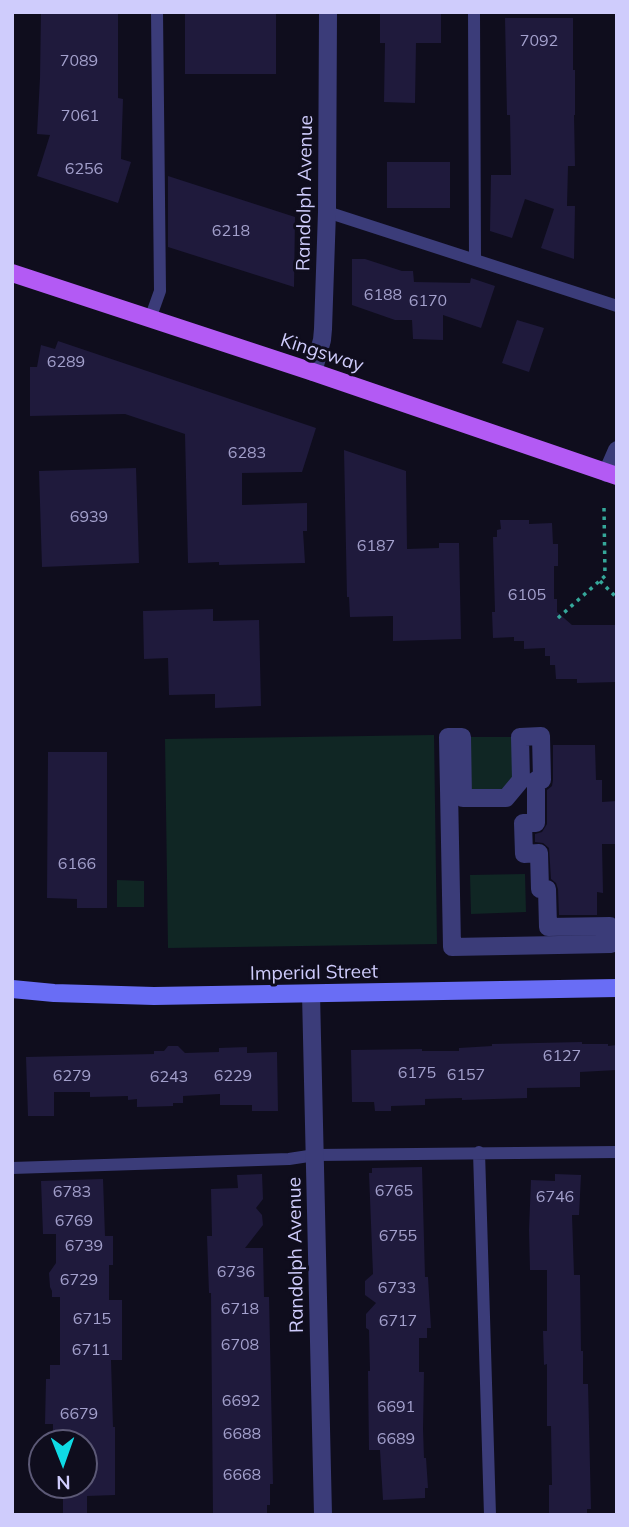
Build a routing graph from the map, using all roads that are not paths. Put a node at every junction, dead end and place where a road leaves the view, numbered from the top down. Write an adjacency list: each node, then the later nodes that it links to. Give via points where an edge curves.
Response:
1 (157, 12): 8 (lane, via 160,291)
2 (328, 12): 4 (street, Randolph Avenue)
3 (474, 12): 5 (lane)
4 (327, 212): 5 (lane); 9 (street, Randolph Avenue, via 322,341)
5 (475, 260): 7 (lane)
6 (12, 273): 8 (main road, Kingsway)
7 (617, 306)
8 (150, 319): 9 (main road, Kingsway)
9 (313, 372): 11 (main road, Kingsway)
10 (617, 450): 11 (street)
11 (612, 474)
12 (452, 947): 12 (street, via 611,944 610,926 548,927 547,889 540,889 539,853 524,854 523,823 536,823 536,780 542,780 541,736 520,737 521,780 506,798 463,799 462,737 448,737)
13 (617, 988): 15 (street, Imperial Street)
14 (12, 989): 15 (street, Imperial Street, via 141,996)
15 (311, 994): 18 (street, Randolph Avenue)
16 (479, 1152): 17 (lane); 18 (lane); 21 (lane)
17 (617, 1152)
18 (315, 1155): 19 (lane); 20 (street, Randolph Avenue)
19 (12, 1168)
20 (323, 1515)
21 (490, 1515)

